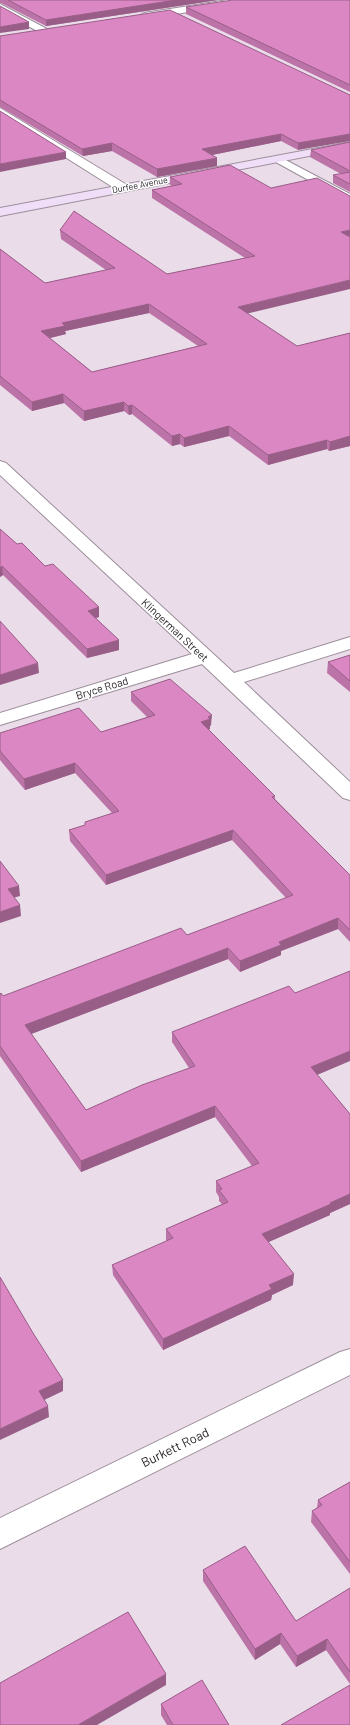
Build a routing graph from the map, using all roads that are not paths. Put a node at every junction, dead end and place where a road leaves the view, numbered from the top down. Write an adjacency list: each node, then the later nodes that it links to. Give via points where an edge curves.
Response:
1 (246, 0): 3 (street)
2 (0, 7): 6 (street, via 47,30)
3 (170, 12): 4 (street); 5 (street)
4 (133, 17)
5 (184, 18)
6 (29, 33)
7 (0, 111): 10 (street)
8 (350, 145): 9 (main road, Durfee Avenue)
9 (278, 159): 10 (main road, Durfee Avenue); 11 (street)
10 (123, 188): 12 (main road, Durfee Avenue)
11 (350, 199)
12 (0, 212)
13 (0, 466): 15 (street, Klingerman Street)
14 (350, 643): 16 (street)
15 (204, 657): 16 (street, Klingerman Street); 17 (street, Bryce Road)
16 (231, 680): 18 (street, Klingerman Street)
17 (0, 719)
18 (350, 794)
19 (350, 1361): 20 (street, Burkett Road)
20 (0, 1534)

